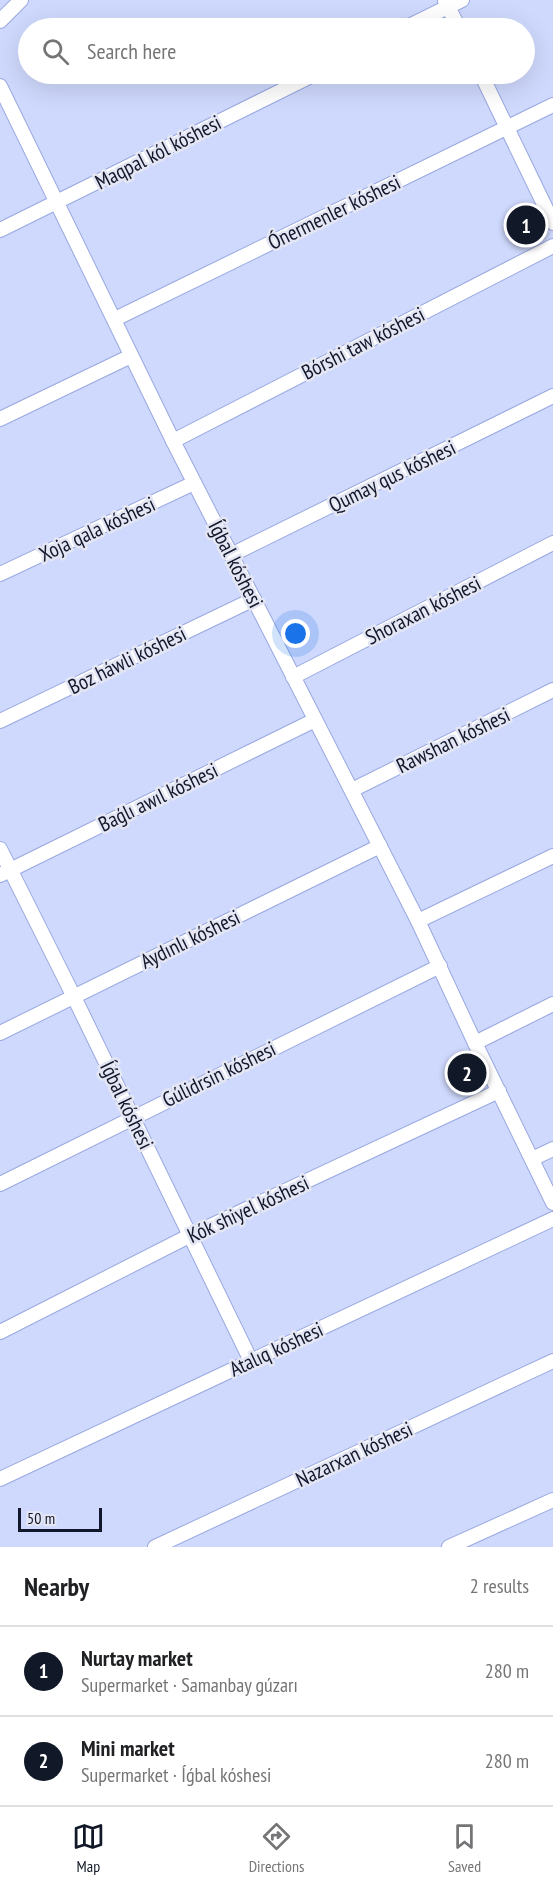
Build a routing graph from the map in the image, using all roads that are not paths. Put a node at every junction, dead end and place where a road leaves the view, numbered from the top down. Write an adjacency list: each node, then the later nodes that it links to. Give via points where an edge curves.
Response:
1 (21, 0): 6 (street)
2 (462, 0): 3 (street)
3 (447, 4): 4 (street); 5 (street)
4 (422, 18)
5 (454, 18)
6 (0, 21)
7 (295, 84): 12 (street, Maqpal kól kóshesi)
8 (486, 84): 11 (street)
9 (0, 86): 12 (street, Íǵbal kóshesi)
10 (553, 105): 11 (street, Ónermenler kóshesi)
11 (507, 128): 13 (street); 16 (street, Ónermenler kóshesi)
12 (56, 203): 14 (street, Maqpal kól kóshesi); 16 (street, Íǵbal kóshesi)
13 (553, 223)
14 (0, 230)
15 (553, 246): 20 (street, Bórshi taw kóshesi)
16 (114, 319): 17 (street, Íǵbal kóshesi)
17 (131, 356): 19 (street); 20 (street, Íǵbal kóshesi)
18 (553, 396): 23 (street, Qumay qus kóshesi)
19 (0, 419)
20 (173, 441): 21 (street, Íǵbal kóshesi)
21 (194, 483): 23 (street, Íǵbal kóshesi); 24 (street, Xoja qala kóshesi)
22 (553, 543): 26 (street, Shoraxan kóshesi)
23 (231, 555): 25 (street, Íǵbal kóshesi)
24 (0, 574)
25 (254, 599): 26 (street, Íǵbal kóshesi); 29 (street, Boz háwli kóshesi)
26 (293, 677): 28 (street, Íǵbal kóshesi)
27 (553, 690): 30 (street, Rawshan kóshesi)
28 (315, 720): 30 (street, Íǵbal kóshesi); 34 (street, Baǵlı awıl kóshesi)
29 (0, 721)
30 (352, 790): 31 (street, Íǵbal kóshesi)
31 (380, 846): 35 (street, Íǵbal kóshesi); 37 (street, Aydınlı kóshesi)
32 (0, 849): 34 (street, Íǵbal kóshesi)
33 (553, 856): 35 (street)
34 (5, 872): 37 (street, Íǵbal kóshesi)
35 (418, 921): 36 (street, Íǵbal kóshesi)
36 (440, 966): 40 (street, Íǵbal kóshesi); 42 (street, Gúlidrsin kóshesi)
37 (74, 997): 39 (street, Aydınlı kóshesi); 42 (street, Íǵbal kóshesi)
38 (553, 1004): 40 (street)
39 (0, 1033)
40 (475, 1043): 41 (street, Íǵbal kóshesi)
41 (500, 1091): 44 (street, Íǵbal kóshesi); 48 (street, Kók shiyel kóshesi)
42 (132, 1117): 45 (street, Gúlidrsin kóshesi); 48 (street, Íǵbal kóshesi)
43 (553, 1149): 44 (street)
44 (532, 1159): 46 (street, Íǵbal kóshesi)
45 (0, 1184)
46 (553, 1203)
47 (553, 1219): 50 (street, Atalıq kóshesi)
48 (191, 1235): 49 (street, Kók shiyel kóshesi); 50 (street, Íǵbal kóshesi)
49 (0, 1332)
50 (251, 1361): 52 (street, Atalıq kóshesi)
51 (553, 1361): 54 (street, Nazarxan kóshesi)
52 (0, 1479)
53 (553, 1500): 55 (street)
54 (155, 1547)
55 (449, 1547)

